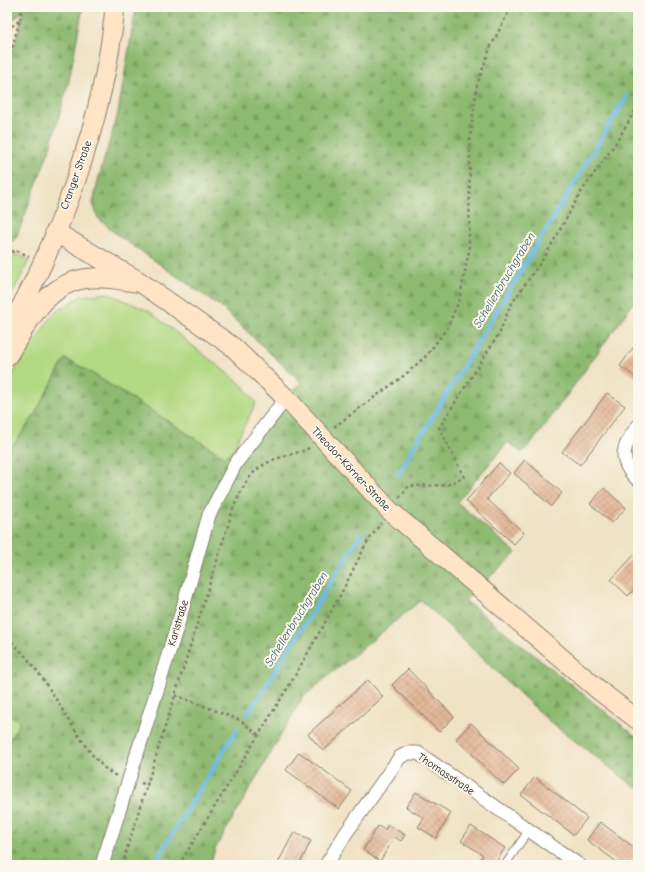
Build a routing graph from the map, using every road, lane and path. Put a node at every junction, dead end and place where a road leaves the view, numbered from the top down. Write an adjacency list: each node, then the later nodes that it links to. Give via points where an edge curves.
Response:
1 (21, 7): 4 (path)
2 (114, 7): 8 (main road, Cranger Straße, via 112,34 92,131)
3 (511, 7): 14 (path, via 490,48 477,85 470,138 469,251 458,301 448,328 427,355 406,374)
4 (20, 20): 5 (path); 6 (path)
5 (7, 30)
6 (7, 65)
7 (638, 106): 16 (path, via 581,192 547,252 510,306 500,332 439,428 464,477 447,485 409,486)
8 (55, 232): 9 (main road, Theodor-Körner-Straße); 10 (main road, Cranger Straße)
9 (140, 282): 11 (main road, via 92,278 80,279 64,286 45,297); 12 (main road, Theodor-Körner-Straße, via 233,347)
10 (7, 333)
11 (7, 356)
12 (286, 398): 14 (main road, Theodor-Körner-Straße); 22 (street, Karlstraße, via 236,463 210,515)
13 (638, 426): 15 (street, via 624,450 624,462)
14 (321, 437): 16 (main road, Theodor-Körner-Straße)
15 (638, 480)
16 (389, 510): 18 (main road, Theodor-Körner-Straße, via 594,687); 19 (path, via 366,544 342,592)
17 (175, 696): 19 (path, via 240,720)
18 (638, 720)
19 (260, 736): 24 (path)
20 (147, 785): 23 (path)
21 (529, 830): 25 (street, Thomasstraße, via 418,753 408,753 400,757); 26 (lane); 27 (street, Thomasstraße)
22 (102, 865)
23 (122, 865)
24 (179, 865)
25 (326, 865)
26 (505, 865)
27 (579, 865)

